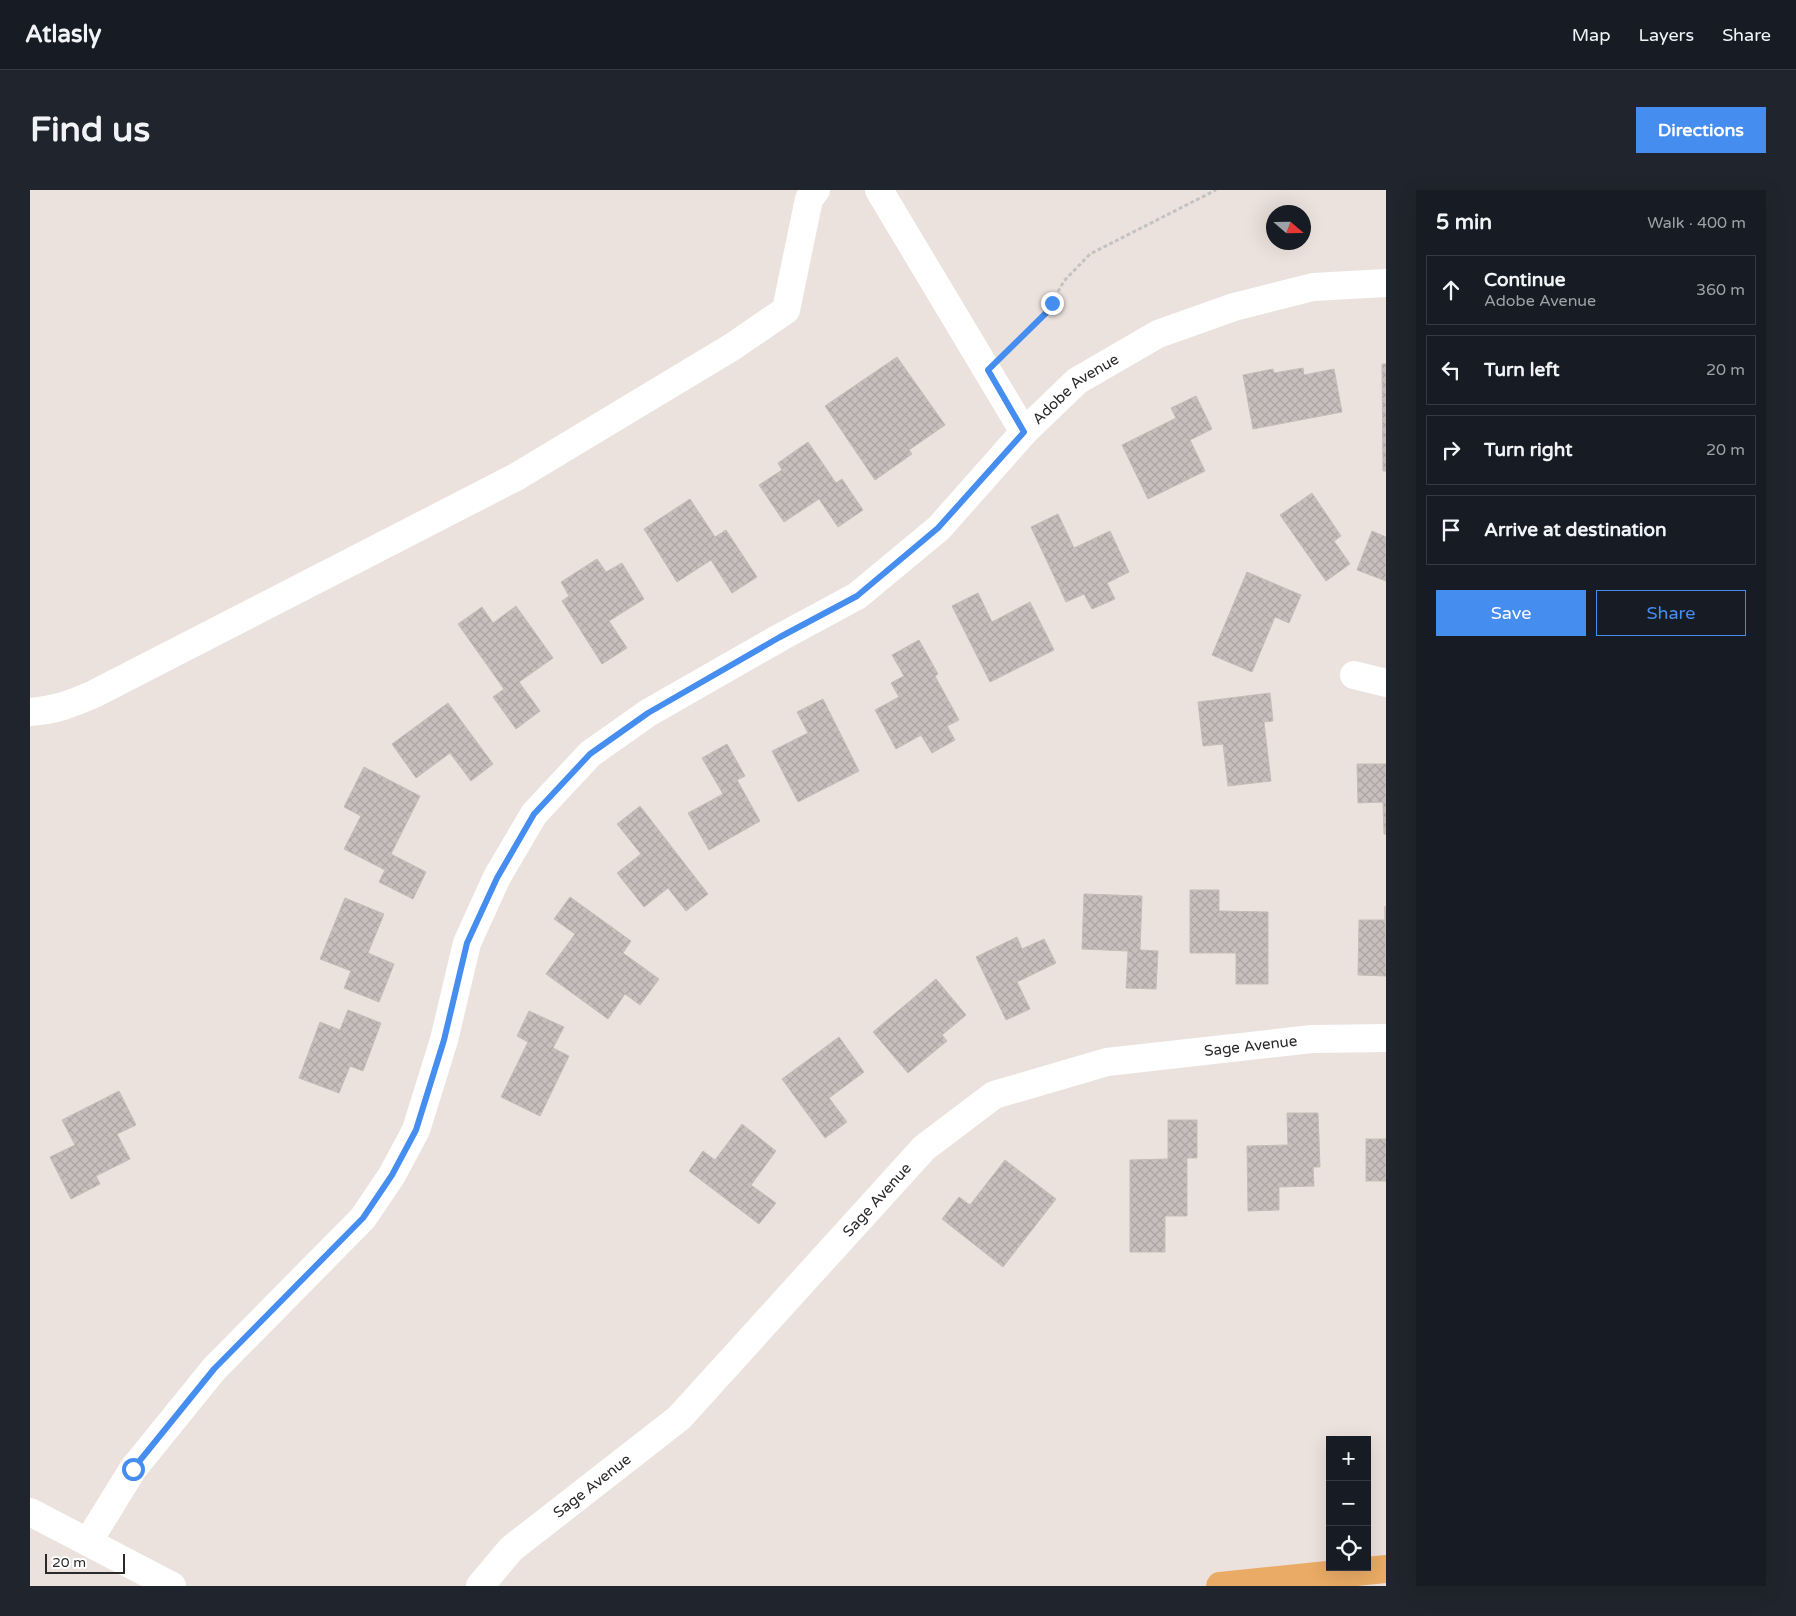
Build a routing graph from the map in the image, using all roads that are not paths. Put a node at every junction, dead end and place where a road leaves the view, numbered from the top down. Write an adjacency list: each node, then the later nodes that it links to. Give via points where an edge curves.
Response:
1 (816, 190): 7 (street, via 809,199 786,310 732,347 516,478 94,694 66,707)
2 (879, 190): 4 (street)
3 (1386, 284): 4 (street, Adobe Avenue, via 1313,287 1234,307 1158,334 1077,381)
4 (1024, 432): 10 (street, Adobe Avenue, via 938,528 857,596 648,713 590,754 534,814 497,878 467,943 444,1040 416,1130 392,1175 363,1218 214,1369 133,1469)
5 (1354, 676): 6 (street)
6 (1386, 683)
7 (30, 712)
8 (1386, 1038): 13 (street, Sage Avenue, via 1312,1038 1107,1062 994,1095 924,1148 679,1418 512,1549)
9 (30, 1512): 10 (street)
10 (88, 1542): 12 (street)
11 (1386, 1569): 14 (main road)
12 (172, 1586)
13 (480, 1586)
14 (1220, 1586)

